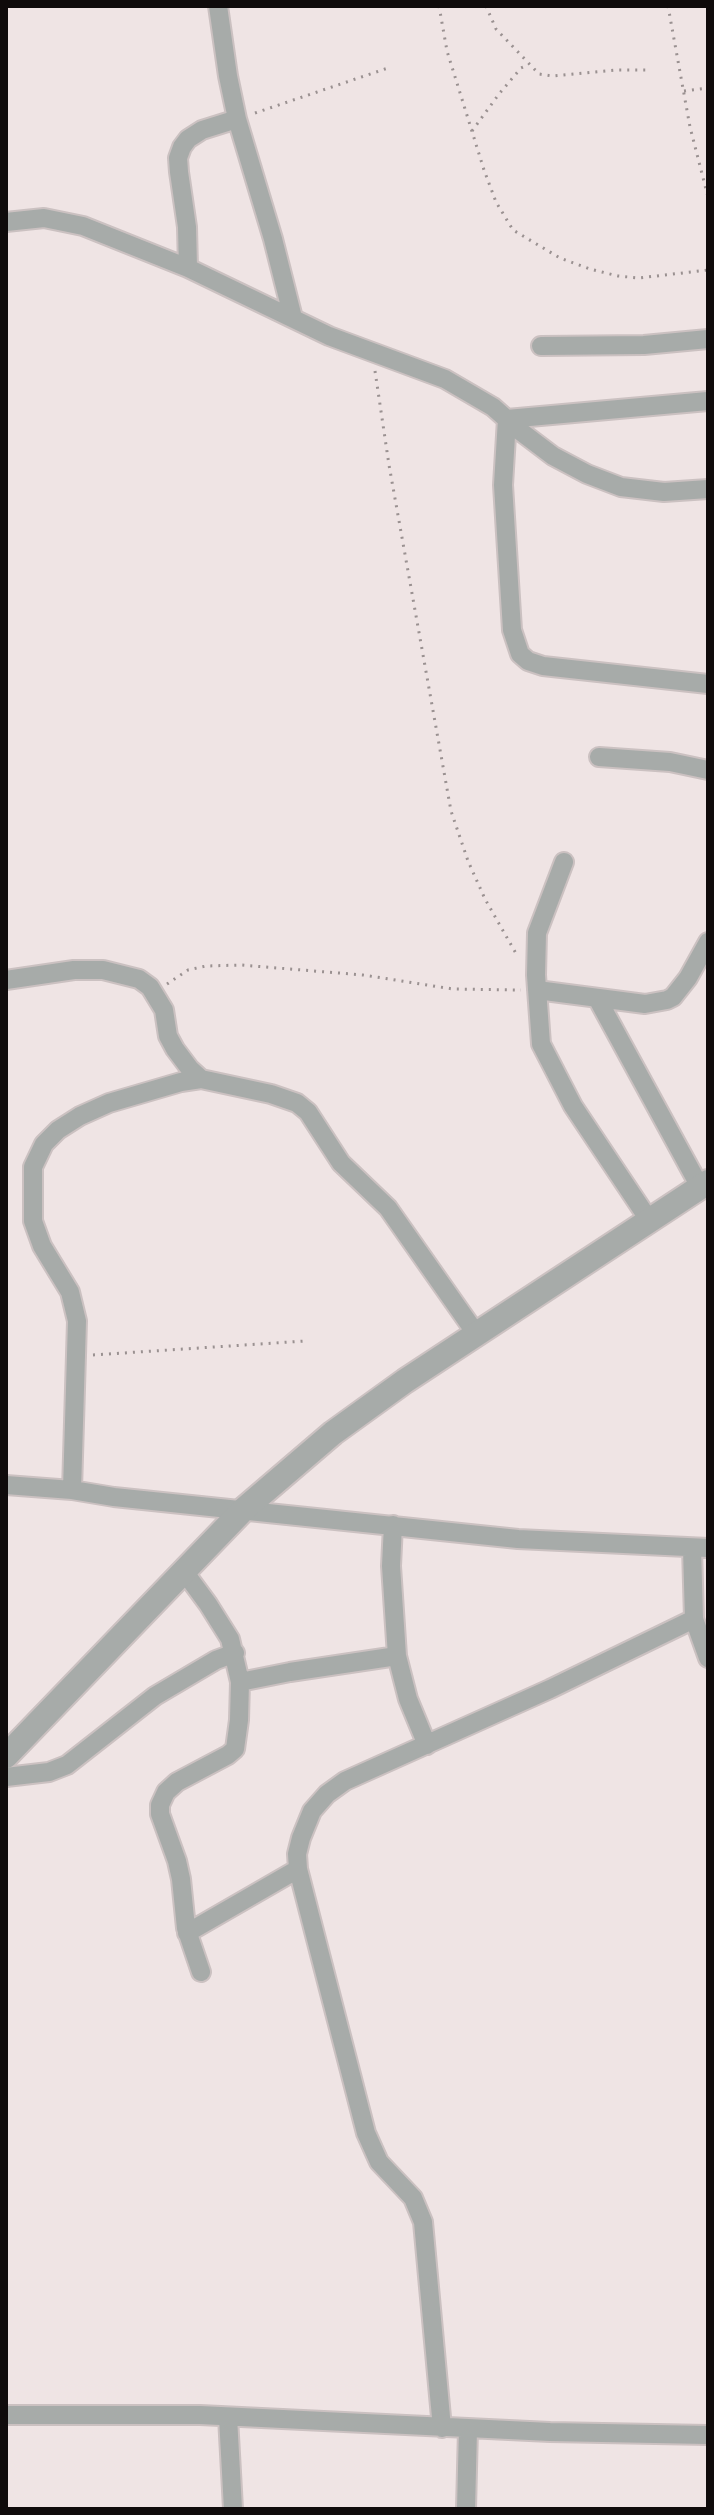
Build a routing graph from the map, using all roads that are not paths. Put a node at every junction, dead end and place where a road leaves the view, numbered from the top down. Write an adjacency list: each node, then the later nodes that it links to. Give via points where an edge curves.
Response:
1 (218, 6): 2 (street)
2 (237, 119): 4 (street, via 188,139 178,158); 5 (street)
3 (6, 222): 4 (street, via 44,218 83,226)
4 (188, 268): 5 (street)
5 (293, 318): 9 (street, via 445,379)
6 (708, 339): 7 (street)
7 (541, 346)
8 (708, 401): 9 (street)
9 (507, 419): 10 (street, via 553,456 621,487 664,492); 11 (street, via 503,485 512,630 520,654 543,666)
10 (708, 489)
11 (708, 684)
12 (599, 757): 13 (street)
13 (708, 770)
14 (564, 862): 17 (street, via 537,933)
15 (708, 942): 18 (street, via 673,997 645,1004)
16 (6, 980): 19 (street, via 74,970 139,979 164,1010 175,1049)
17 (536, 983): 18 (street); 21 (street, via 541,1044 548,1059)
18 (597, 998): 20 (street)
19 (201, 1079): 22 (street, via 285,1098 308,1112 341,1163 388,1208); 24 (street, via 80,1116 44,1144 33,1167 33,1221 65,1282 77,1321)
20 (704, 1184): 21 (street)
21 (649, 1220): 22 (street)
22 (477, 1335): 25 (street, via 333,1433)
23 (6, 1485): 24 (street)
24 (72, 1490): 25 (street)
25 (243, 1510): 26 (street); 28 (street)
26 (393, 1525): 27 (street, via 518,1539); 31 (street)
27 (700, 1548): 29 (street)
28 (183, 1570): 30 (street, via 223,1625); 35 (street)
29 (694, 1619): 32 (street); 34 (street)
30 (235, 1653): 33 (street); 36 (street, via 155,1696 67,1765)
31 (397, 1656): 33 (street); 34 (street)
32 (708, 1658)
33 (240, 1682): 38 (street, via 235,1749 177,1782 160,1805 181,1879)
34 (427, 1745): 37 (street, via 327,1794 304,1828)
35 (6, 1756)
36 (6, 1777)
37 (298, 1869): 38 (street); 42 (street, via 366,2133 379,2162 413,2198 423,2222)
38 (187, 1933): 39 (street)
39 (201, 1972)
40 (6, 2415): 41 (street)
41 (228, 2417): 42 (street); 45 (street)
42 (442, 2428): 43 (street)
43 (468, 2429): 44 (street); 46 (street)
44 (708, 2435)
45 (233, 2509)
46 (466, 2509)

